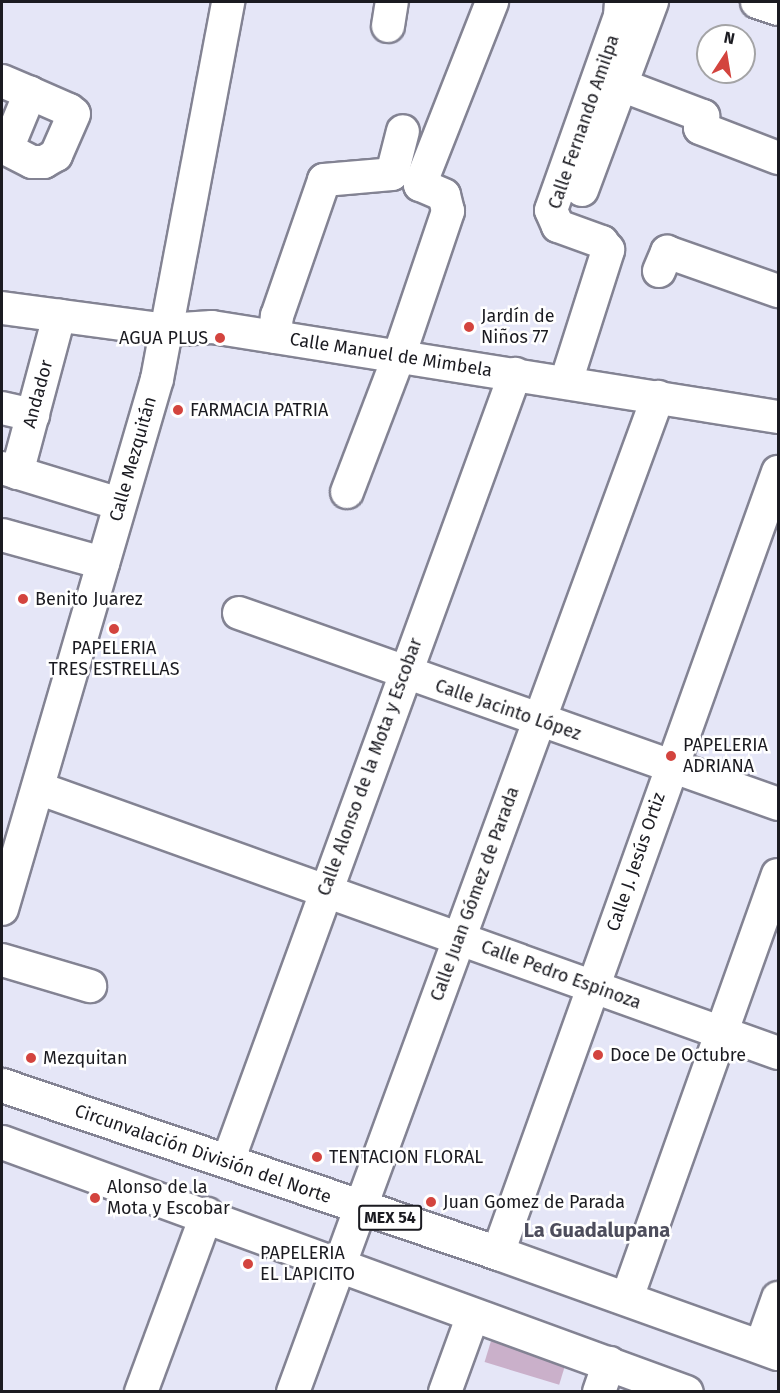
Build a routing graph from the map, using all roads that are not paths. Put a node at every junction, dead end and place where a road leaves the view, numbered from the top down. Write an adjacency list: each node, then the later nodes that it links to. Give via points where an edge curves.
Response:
1 (228, 2): 17 (street, Calle Mezquitán)
2 (492, 2): 19 (street, via 420,185 444,195 448,211)
3 (621, 2): 21 (street, Calle Fernando Amilpa, via 620,16 551,210 558,226 602,242 608,250)
4 (652, 2): 8 (street)
5 (757, 2): 6 (street)
6 (778, 9)
7 (2, 81): 9 (street)
8 (621, 85): 11 (street, via 703,116 700,128); 12 (street)
9 (30, 93)
10 (403, 131): 18 (street, via 392,174 324,180 277,316)
11 (778, 158)
12 (582, 190)
13 (659, 271): 14 (street, via 667,252)
14 (778, 291)
15 (2, 308): 16 (street, Calle Manuel de Mimbela)
16 (59, 316): 17 (street, Calle Manuel de Mimbela); 24 (street, Andador)
17 (166, 330): 18 (street, Calle Manuel de Mimbela, via 212,327); 29 (street, Calle Mezquitán, via 157,379)
18 (275, 337): 19 (street, Calle Manuel de Mimbela)
19 (399, 356): 20 (street, Calle Manuel de Mimbela); 28 (street)
20 (515, 374): 21 (street, Calle Manuel de Mimbela); 33 (street, Calle Alonso de la Mota y Escobar)
21 (566, 382): 22 (street, Calle Manuel de Mimbela)
22 (658, 397): 25 (street, Calle Manuel de Mimbela); 34 (street, Calle Juan Gómez de Parada)
23 (2, 408): 24 (street)
24 (33, 415): 26 (street, Andador)
25 (778, 417)
26 (9, 471): 29 (street)
27 (778, 472): 35 (street, Calle J. Jesús Ortiz)
28 (347, 492)
29 (120, 504): 31 (street, Calle Mezquitán)
30 (2, 536): 31 (street)
31 (103, 563): 36 (street, Calle Mezquitán)
32 (239, 613): 33 (street, Calle Jacinto López)
33 (404, 674): 34 (street, Calle Jacinto López); 39 (street, Calle Alonso de la Mota y Escobar)
34 (538, 720): 35 (street, Calle Jacinto López); 41 (street, Calle Juan Gómez de Parada)
35 (670, 766): 37 (street, Calle Jacinto López); 44 (street, Calle J. Jesús Ortiz)
36 (38, 788): 39 (street, Calle Pedro Espinoza); 40 (street, Calle Mezquitán)
37 (778, 804)
38 (778, 875): 45 (street)
39 (325, 890): 41 (street, Calle Pedro Espinoza); 49 (street, Calle Alonso de la Mota y Escobar)
40 (2, 909)
41 (459, 939): 44 (street, Calle Pedro Espinoza); 50 (street, Calle Juan Gómez de Parada)
42 (2, 960): 43 (street)
43 (90, 986)
44 (592, 987): 45 (street, Calle Pedro Espinoza); 52 (street, Calle J. Jesús Ortiz)
45 (722, 1032): 46 (street, Calle Pedro Espinoza); 54 (street)
46 (778, 1053)
47 (8, 1088): 49 (main road, Circunvalación División del Norte / MEX 54)
48 (2, 1142): 51 (main road)
49 (228, 1161): 50 (main road, Circunvalación División del Norte / MEX 54)
50 (362, 1208): 52 (main road, Circunvalación División del Norte / MEX 54); 53 (street, Calle Juan Gómez de Parada)
51 (207, 1214): 53 (main road); 59 (street)
52 (498, 1253): 54 (main road, Circunvalación División del Norte / MEX 54)
53 (339, 1267): 56 (main road); 60 (street, Calle Juan Gómez de Parada)
54 (627, 1298): 57 (main road, Circunvalación División del Norte / MEX 54)
55 (778, 1298): 57 (street)
56 (473, 1315): 58 (main road); 61 (street)
57 (770, 1350)
58 (604, 1378): 62 (main road)
59 (141, 1392)
60 (293, 1392)
61 (445, 1392)
62 (687, 1392)

